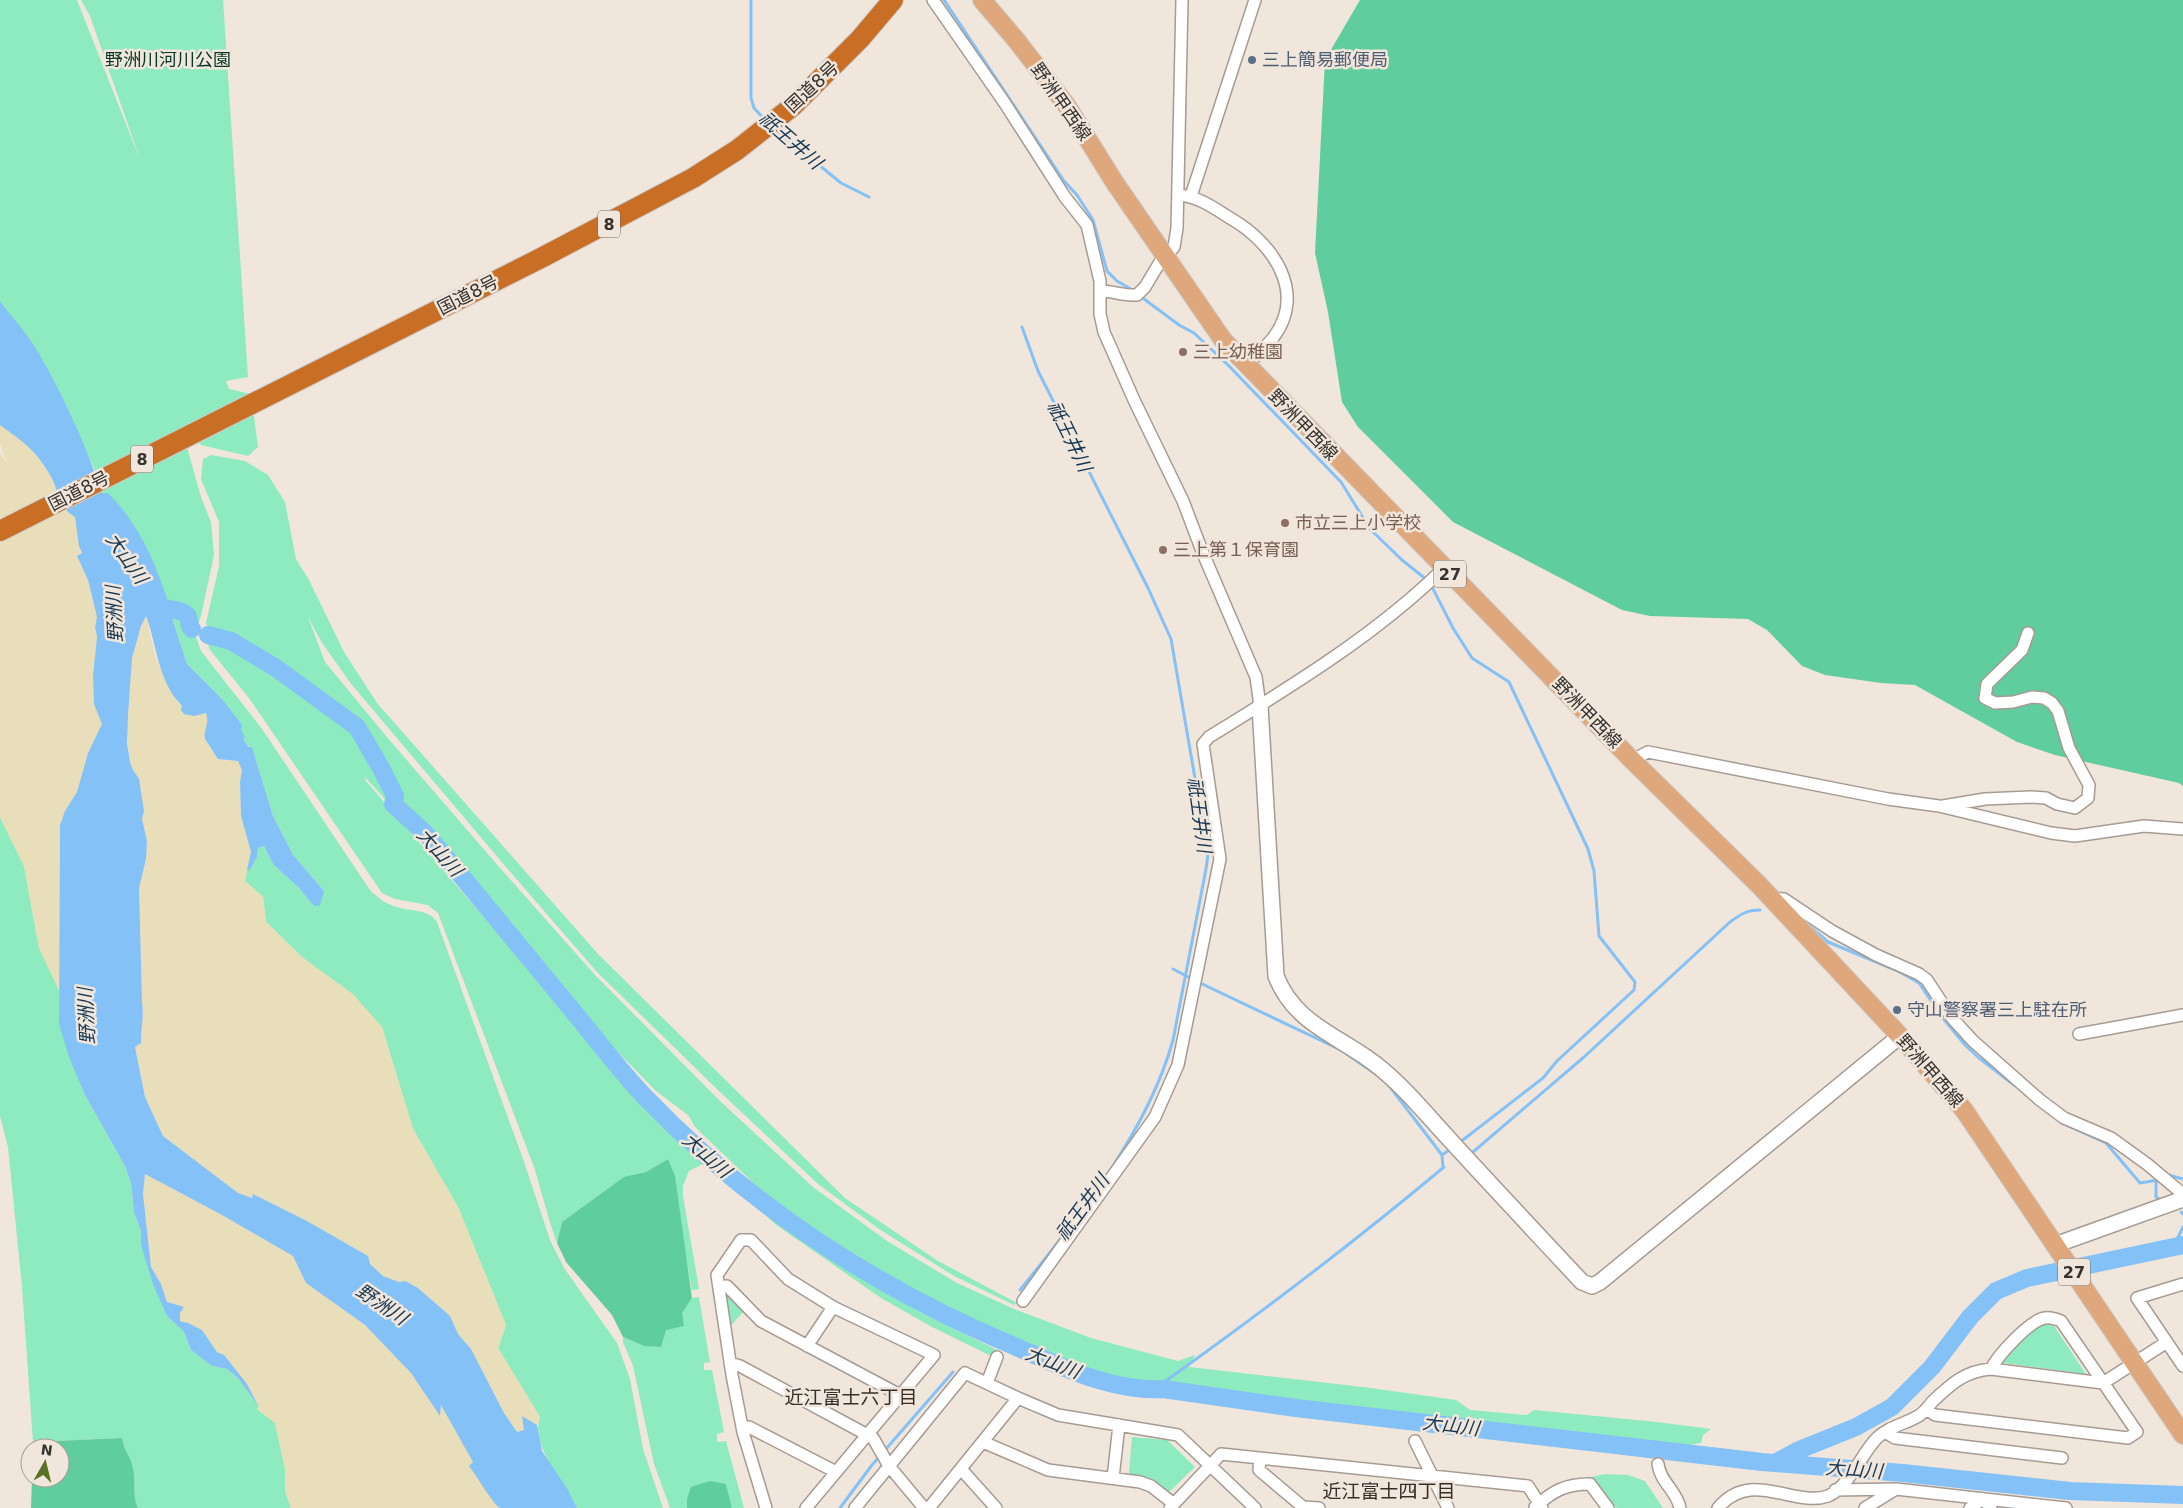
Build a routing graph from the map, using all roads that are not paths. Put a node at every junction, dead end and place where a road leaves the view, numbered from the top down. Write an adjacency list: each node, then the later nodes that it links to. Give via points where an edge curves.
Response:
1 (893, 0): 11 (highway, 国道8号 / 8, via 864,44 766,129 693,178 625,216)
2 (932, 0): 9 (street, via 1087,225)
3 (982, 0): 8 (main road, 野洲甲西線 / 27, via 1067,106 1114,183)
4 (1182, 0): 6 (street)
5 (1255, 0): 7 (street)
6 (1178, 195): 7 (street); 8 (street, via 1174,247)
7 (1191, 196): 10 (street, via 1259,238 1275,258 1284,277 1286,298 1283,318 1273,338)
8 (1166, 256): 9 (street, via 1137,295); 10 (main road, 野洲甲西線 / 27, via 1222,340)
9 (1100, 291): 14 (street, via 1104,332 1183,501 1253,669)
10 (1246, 366): 12 (main road, 野洲甲西線 / 27)
11 (0, 530)
12 (1444, 568): 14 (street, via 1371,630); 15 (main road, 野洲甲西線 / 27)
13 (2028, 633): 16 (street, via 2022,650 1987,684 1985,698 1995,704 2032,697 2052,703 2058,711 2069,748 2089,785 2088,798 2075,808 2046,798 2016,797)
14 (1260, 706): 21 (street, via 1276,976 1281,990 1293,1008 1328,1035 1366,1057 1400,1086 1582,1282 1592,1286 1600,1282); 27 (street, via 1208,737 1203,744 1220,859 1178,1065 1155,1117)
15 (1632, 760): 16 (street, via 1648,752); 18 (main road, 野洲甲西線 / 27)
16 (1939, 806): 17 (street, via 2075,836 2144,826)
17 (2183, 829)
18 (1770, 898): 21 (main road, 野洲甲西線 / 27); 22 (street, via 1784,899 1832,931 1919,974 1927,980 1972,1041 2040,1100 2064,1118 2111,1138)
19 (2183, 1015): 20 (street)
20 (2079, 1034)
21 (1900, 1036): 24 (main road, 野洲甲西線 / 27, via 1964,1110)
22 (2183, 1194)
23 (2183, 1199): 24 (street)
24 (2055, 1245): 32 (main road, 野洲甲西線 / 27)
25 (2183, 1284): 29 (street, via 2137,1298)
26 (719, 1287): 28 (street, via 717,1275 741,1240 751,1240 788,1279); 30 (street, via 727,1286 761,1321); 33 (street)
27 (1023, 1301)
28 (833, 1307): 30 (street); 38 (street, via 934,1355)
29 (2167, 1342): 32 (street); 34 (street)
30 (807, 1346): 38 (street)
31 (997, 1357): 36 (street)
32 (2134, 1362): 37 (street); 45 (main road, 野洲甲西線 / 27)
33 (730, 1363): 42 (street); 44 (street)
34 (2183, 1366)
35 (1991, 1369): 37 (street); 37 (street, via 1995,1360 2033,1323 2052,1318 2061,1321); 40 (street, via 1976,1370 1953,1382)
36 (986, 1383): 39 (street); 52 (street, via 965,1373)
37 (2103, 1383): 40 (street, via 2137,1432 2128,1438 1935,1415)
38 (900, 1395): 44 (street)
39 (1018, 1398): 41 (street, via 1058,1414); 47 (street)
40 (1926, 1408): 43 (street, via 1920,1415)
41 (1120, 1425): 51 (street, via 1178,1435); 56 (street)
42 (742, 1428): 54 (street, via 749,1427); 64 (street)
43 (1884, 1432): 49 (street, via 1894,1438); 58 (street)
44 (867, 1435): 52 (street, via 873,1438); 54 (street)
45 (2183, 1435)
46 (1415, 1441): 55 (street)
47 (983, 1442): 53 (street); 56 (street, via 1048,1470)
48 (1260, 1458): 51 (street, via 1221,1454); 55 (street); 70 (street, via 1259,1470 1303,1507)
49 (2062, 1458)
50 (1658, 1464): 73 (street, via 1659,1474)
51 (1210, 1465): 60 (street); 61 (street)
52 (889, 1466): 66 (street); 67 (street)
53 (962, 1469): 68 (street); 69 (street)
54 (836, 1472): 65 (street)
55 (1432, 1476): 62 (street, via 1528,1486); 71 (street)
56 (1113, 1478): 60 (street, via 1152,1486)
57 (1896, 1489): 58 (street); 59 (street); 75 (street)
58 (1835, 1490): 74 (street, via 1828,1496 1810,1500 1740,1492 1727,1497)
59 (1983, 1499): 63 (street); 76 (street); 77 (street)
60 (1172, 1506)
61 (1247, 1506)
62 (1538, 1506): 72 (street, via 1551,1492 1575,1484 1590,1484)
63 (2041, 1507): 78 (street)
64 (766, 1508)
65 (806, 1508)
66 (855, 1508)
67 (924, 1508)
68 (929, 1508)
69 (996, 1508)
70 (1319, 1508)
71 (1448, 1508)
72 (1608, 1508)
73 (1680, 1508)
74 (1718, 1508)
75 (1865, 1508)
76 (1970, 1508)
77 (1991, 1508)
78 (2066, 1508)

